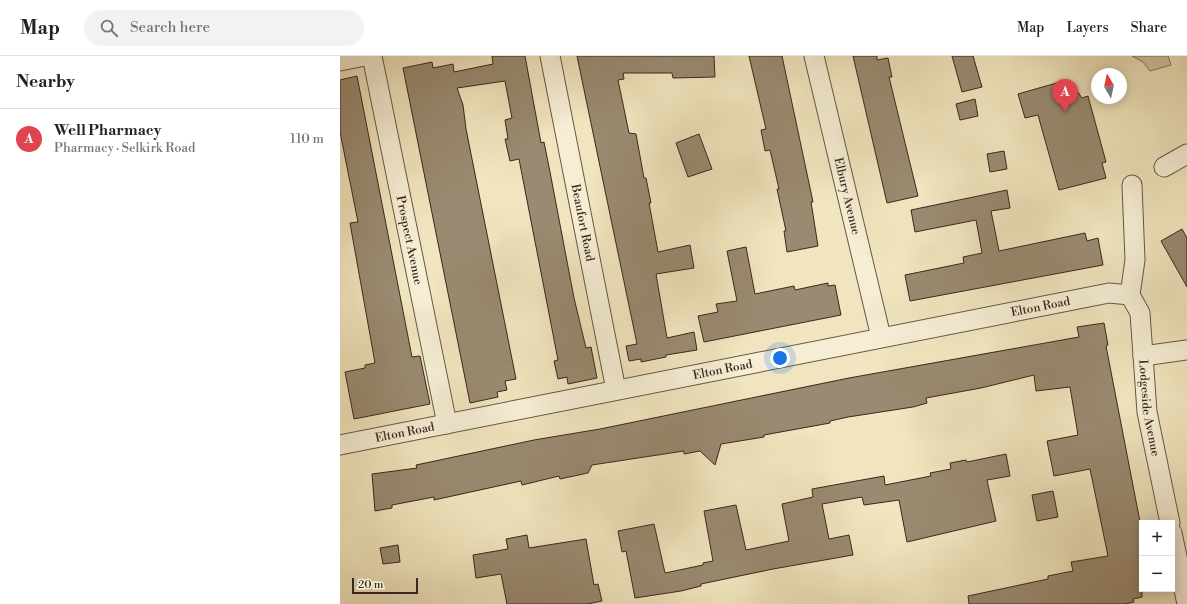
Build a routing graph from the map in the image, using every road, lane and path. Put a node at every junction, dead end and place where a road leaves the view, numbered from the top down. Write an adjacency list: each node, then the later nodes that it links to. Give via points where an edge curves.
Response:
1 (365, 56): 5 (street)
2 (372, 56): 14 (street, Prospect Avenue)
3 (550, 56): 13 (street, Beaufort Road)
4 (814, 56): 10 (street, Elbury Avenue)
5 (340, 61)
6 (1187, 154): 7 (street)
7 (1164, 167)
8 (1132, 185): 9 (street, via 1135,260)
9 (1130, 294): 10 (street, Elton Road, via 1109,293); 12 (street, Lodgeside Avenue, via 1140,313)
10 (881, 337): 13 (street, Elton Road)
11 (1187, 350): 12 (street)
12 (1143, 356): 16 (street, Lodgeside Avenue, via 1147,412)
13 (616, 390): 14 (street, Elton Road)
14 (447, 424): 15 (street, Elton Road)
15 (340, 445)
16 (1169, 520)
17 (1175, 547): 18 (street)
18 (1187, 604)

